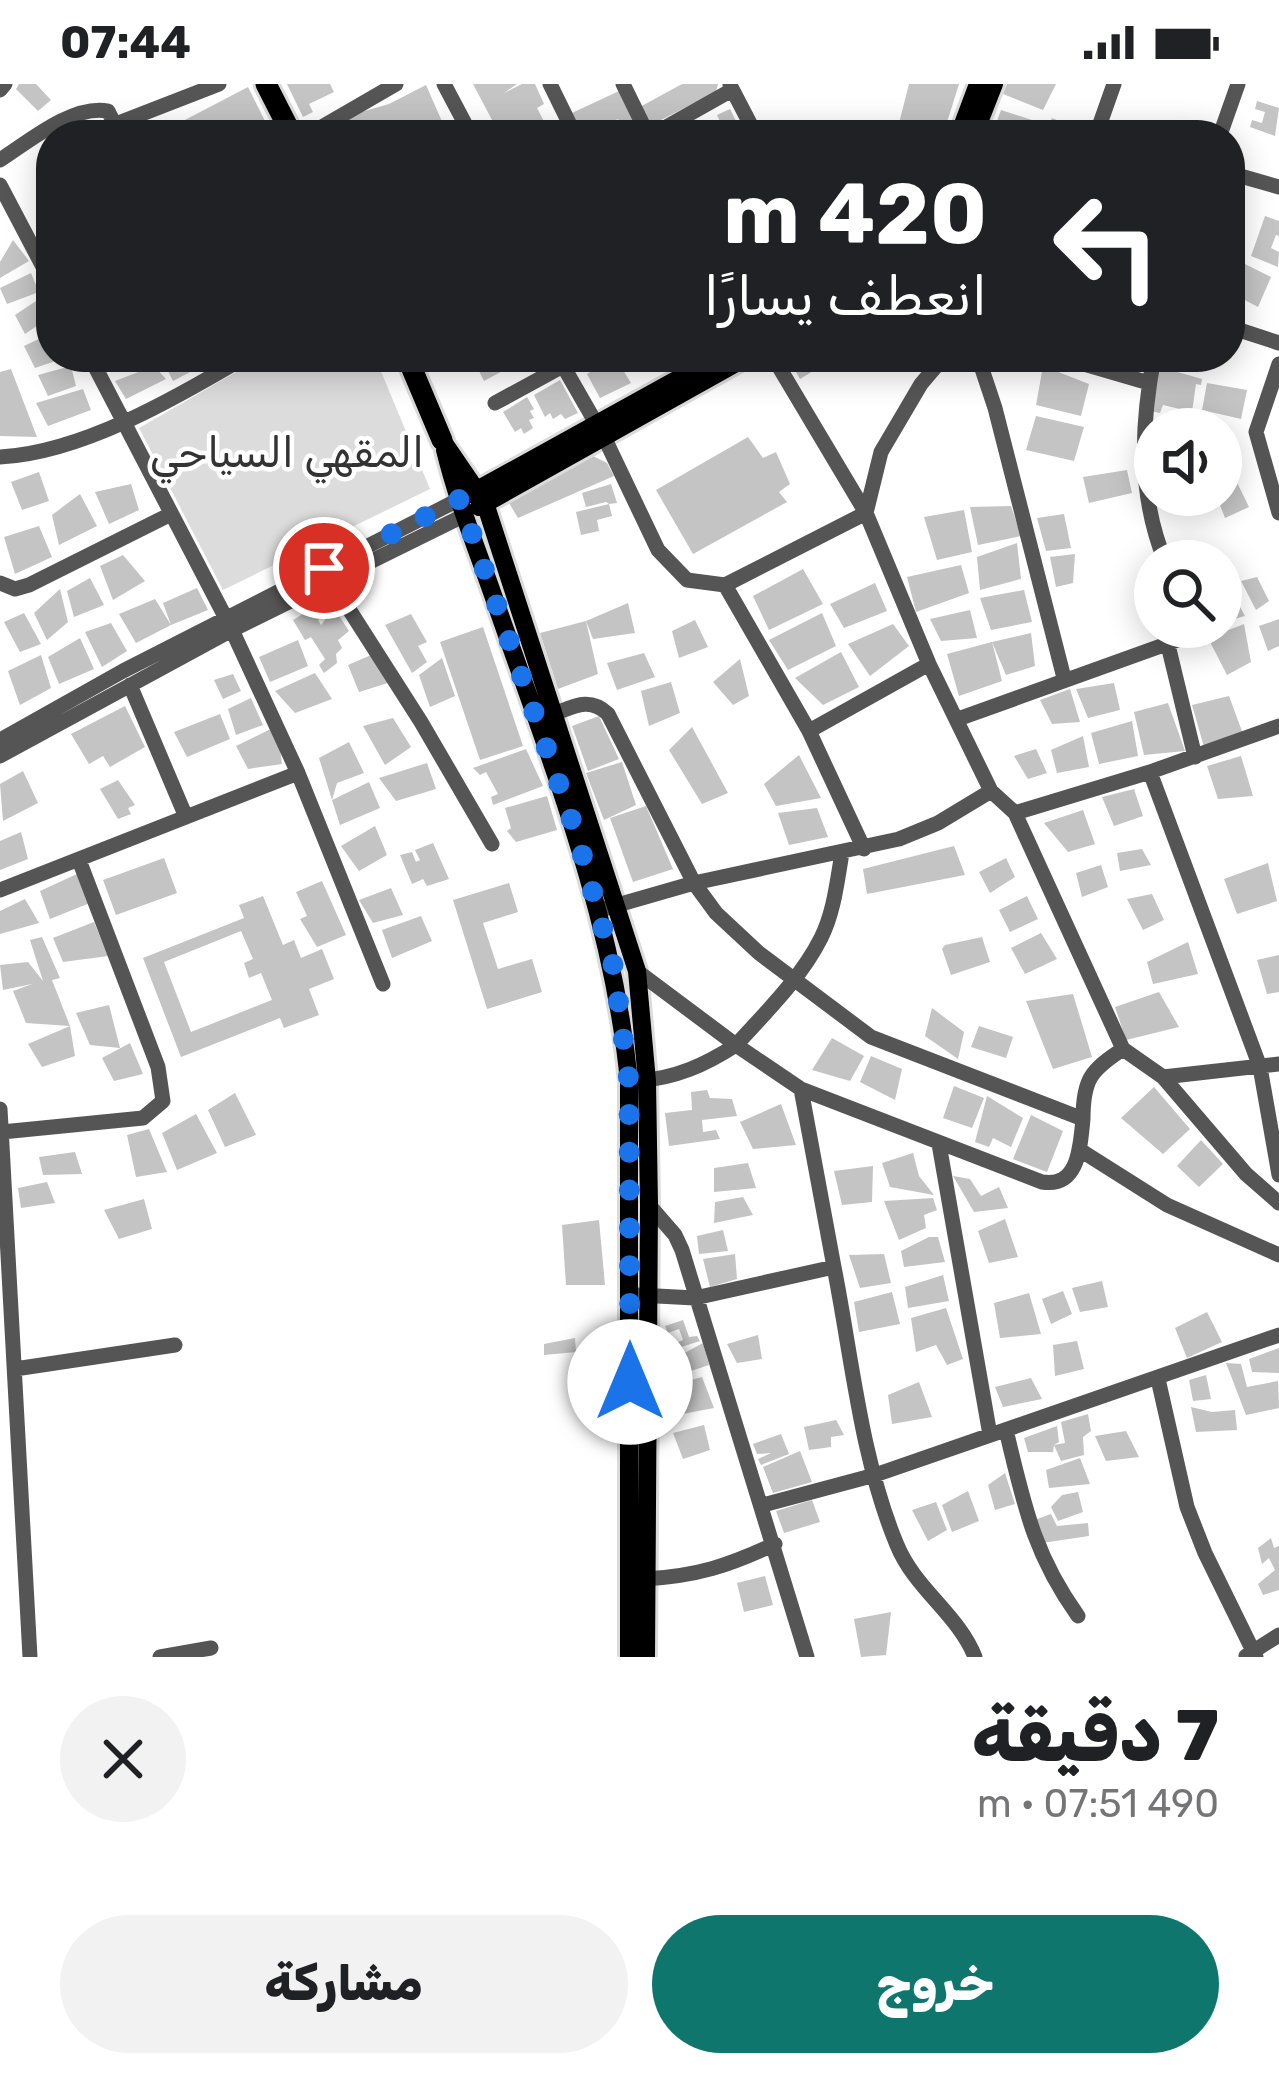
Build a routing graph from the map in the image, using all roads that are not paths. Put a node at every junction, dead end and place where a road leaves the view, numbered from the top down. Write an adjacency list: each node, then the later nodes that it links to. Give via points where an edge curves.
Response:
1 (219, 84): 14 (street)
2 (266, 84): 15 (highway)
3 (396, 84): 16 (street)
4 (444, 84): 17 (street)
5 (550, 84): 18 (street)
6 (622, 84): 19 (street)
7 (978, 84): 22 (main road)
8 (994, 84): 23 (main road)
9 (1114, 84): 24 (street)
10 (1238, 84): 25 (street)
11 (731, 87): 20 (street); 21 (street)
12 (70, 120): 13 (street, via 91,110 108,111)
13 (113, 120)
14 (138, 120)
15 (284, 120)
16 (334, 120)
17 (464, 120)
18 (568, 120)
19 (642, 120)
20 (675, 120)
21 (748, 120)
22 (965, 120)
23 (980, 120)
24 (1102, 120)
25 (1225, 120)
26 (36, 137): 27 (street)
27 (0, 160)
28 (1245, 177): 30 (street)
29 (0, 185): 31 (street)
30 (1279, 187)
31 (36, 253)
32 (1245, 332): 33 (street)
33 (1279, 343)
34 (1279, 364): 52 (street, via 1256,432)
35 (98, 372): 48 (street)
36 (213, 372): 48 (street)
37 (413, 372): 50 (highway)
38 (545, 372): 47 (street)
39 (567, 372): 49 (street)
40 (703, 372): 49 (main road)
41 (782, 372): 56 (street)
42 (931, 372): 56 (street, via 880,452)
43 (983, 372): 67 (street)
44 (1111, 372): 46 (street)
45 (1151, 372): 46 (street)
46 (1149, 383): 59 (street, via 1144,479)
47 (495, 403)
48 (124, 421): 51 (street); 58 (street)
49 (600, 430): 54 (main road); 62 (street, via 672,568 687,580)
50 (442, 440): 54 (main road); 55 (main road)
51 (0, 457)
52 (1261, 458): 53 (street); 57 (street)
53 (1279, 464)
54 (482, 496): 55 (main road); 69 (main road)
55 (463, 507): 60 (street); 63 (street); 69 (main road)
56 (866, 513): 62 (street); 66 (street)
57 (1279, 513)
58 (171, 514): 61 (street, via 29,585); 63 (street)
59 (1157, 540)
60 (332, 581): 63 (street); 81 (street)
61 (0, 583)
62 (724, 585): 72 (street)
63 (230, 625): 68 (street); 73 (street); 77 (street)
64 (1162, 648): 67 (street)
65 (1168, 648): 75 (street)
66 (929, 664): 70 (street); 72 (street)
67 (1064, 678): 70 (street)
68 (130, 685): 74 (street); 80 (street)
69 (546, 717): 85 (street, via 585,702 608,714); 87 (main road)
70 (958, 718): 78 (street)
71 (1279, 726): 75 (street)
72 (809, 731): 82 (street)
73 (0, 740)
74 (0, 756)
75 (1195, 757): 76 (street)
76 (1150, 772): 79 (street); 94 (street)
77 (298, 773): 80 (street); 90 (street)
78 (991, 791): 79 (street); 82 (street, via 938,823)
79 (1015, 813): 92 (street)
80 (186, 817): 84 (street)
81 (492, 844)
82 (864, 849): 83 (street)
83 (842, 854): 85 (street); 89 (street, via 821,940)
84 (79, 860): 86 (street); 100 (street, via 158,1067 163,1101 143,1118)
85 (694, 883): 87 (street); 89 (street, via 716,913)
86 (0, 890)
87 (607, 908): 88 (main road); 96 (main road)
88 (637, 971): 91 (street); 96 (main road)
89 (793, 980): 91 (street); 99 (street, via 871,1037)
90 (383, 984)
91 (736, 1046): 96 (street, via 706,1064); 97 (street)
92 (1124, 1049): 95 (street); 99 (street, via 1095,1068)
93 (1279, 1064): 94 (street)
94 (1260, 1067): 95 (street); 103 (street)
95 (1163, 1077): 105 (street)
96 (638, 1081): 106 (main road); 109 (main road)
97 (801, 1089): 101 (street); 108 (street)
98 (0, 1109): 100 (street)
99 (1083, 1119): 102 (street)
100 (2, 1132): 104 (street)
101 (939, 1144): 102 (street, via 1052,1184 1071,1173); 116 (street)
102 (1080, 1150): 107 (street, via 1167,1205)
103 (1279, 1175)
104 (1, 1182): 111 (street)
105 (1279, 1203)
106 (649, 1205): 109 (main road); 110 (street, via 675,1234)
107 (1279, 1255)
108 (834, 1267): 110 (street); 117 (street)
109 (640, 1295): 110 (street); 120 (main road); 127 (main road)
110 (694, 1298): 118 (street)
111 (7, 1317): 114 (street)
112 (1279, 1335): 115 (street)
113 (175, 1345): 114 (street)
114 (16, 1369): 125 (street)
115 (1159, 1378): 116 (street); 124 (street, via 1187,1507)
116 (998, 1432): 117 (street); 121 (street, via 1030,1531)
117 (875, 1475): 118 (street); 130 (street, via 898,1547)
118 (763, 1505): 119 (street)
119 (775, 1544): 120 (street, via 709,1572); 129 (street)
120 (645, 1579): 128 (main road)
121 (1078, 1616)
122 (1279, 1635): 124 (street)
123 (211, 1648): 126 (street)
124 (1251, 1655)
125 (30, 1657)
126 (160, 1657)
127 (629, 1657)
128 (646, 1657)
129 (807, 1657)
130 (975, 1657)

